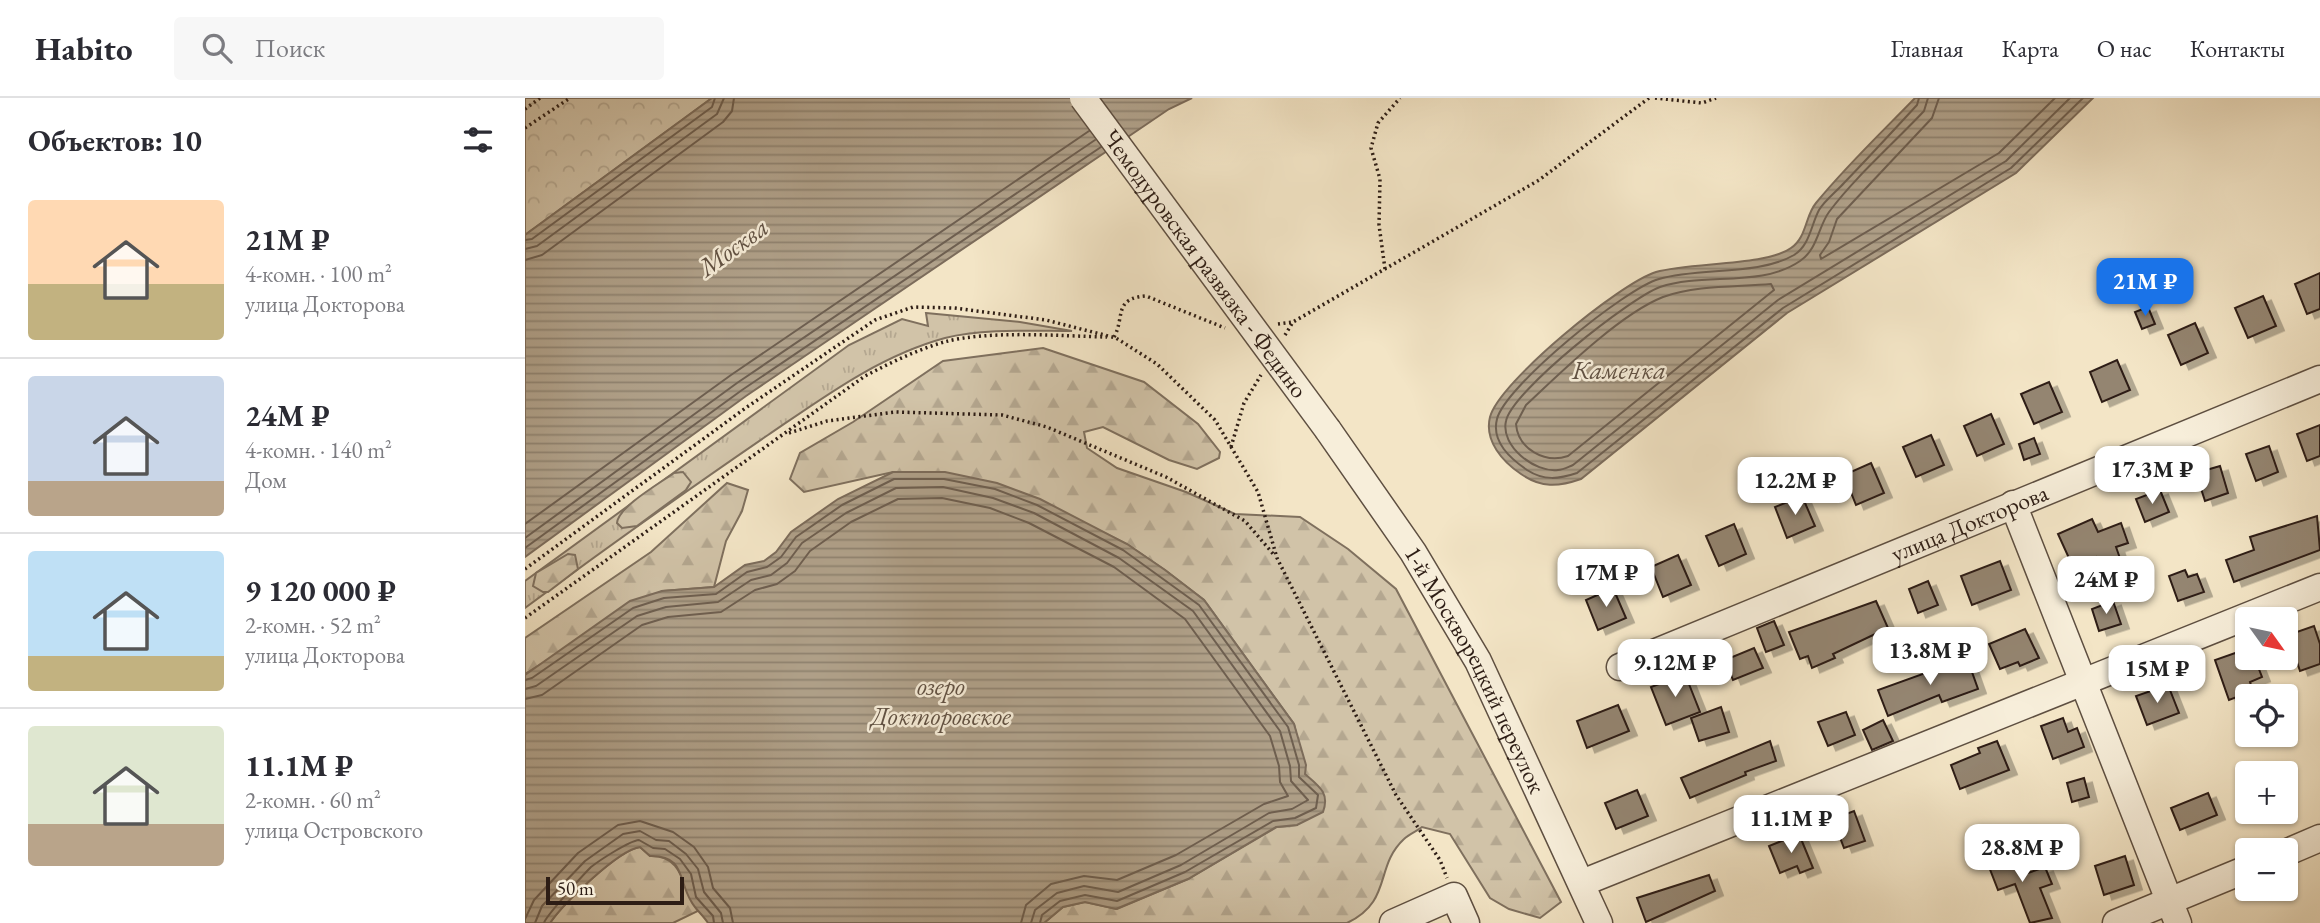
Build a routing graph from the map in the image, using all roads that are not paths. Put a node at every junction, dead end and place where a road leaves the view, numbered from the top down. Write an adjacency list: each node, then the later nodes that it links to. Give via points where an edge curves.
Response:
1 (1083, 98): 3 (street, Чемодуровская развязка - Федино, bridge)
2 (2320, 379): 4 (street, улица Докторова)
3 (1328, 430): 11 (street, 1-й Москворецкий переулок, via 1413,552 1478,660)
4 (2013, 504): 6 (street, улица Докторова); 7 (street)
5 (2320, 587): 7 (street)
6 (1620, 667)
7 (2082, 680): 11 (street); 12 (street)
8 (2320, 838): 9 (street)
9 (2298, 847)
10 (2235, 876): 12 (street)
11 (1582, 883): 15 (street, 1-й Москворецкий переулок)
12 (2174, 912): 16 (street)
13 (1393, 923): 14 (street, via 1454,896)
14 (1466, 923)
15 (1599, 923)
16 (2116, 923)

